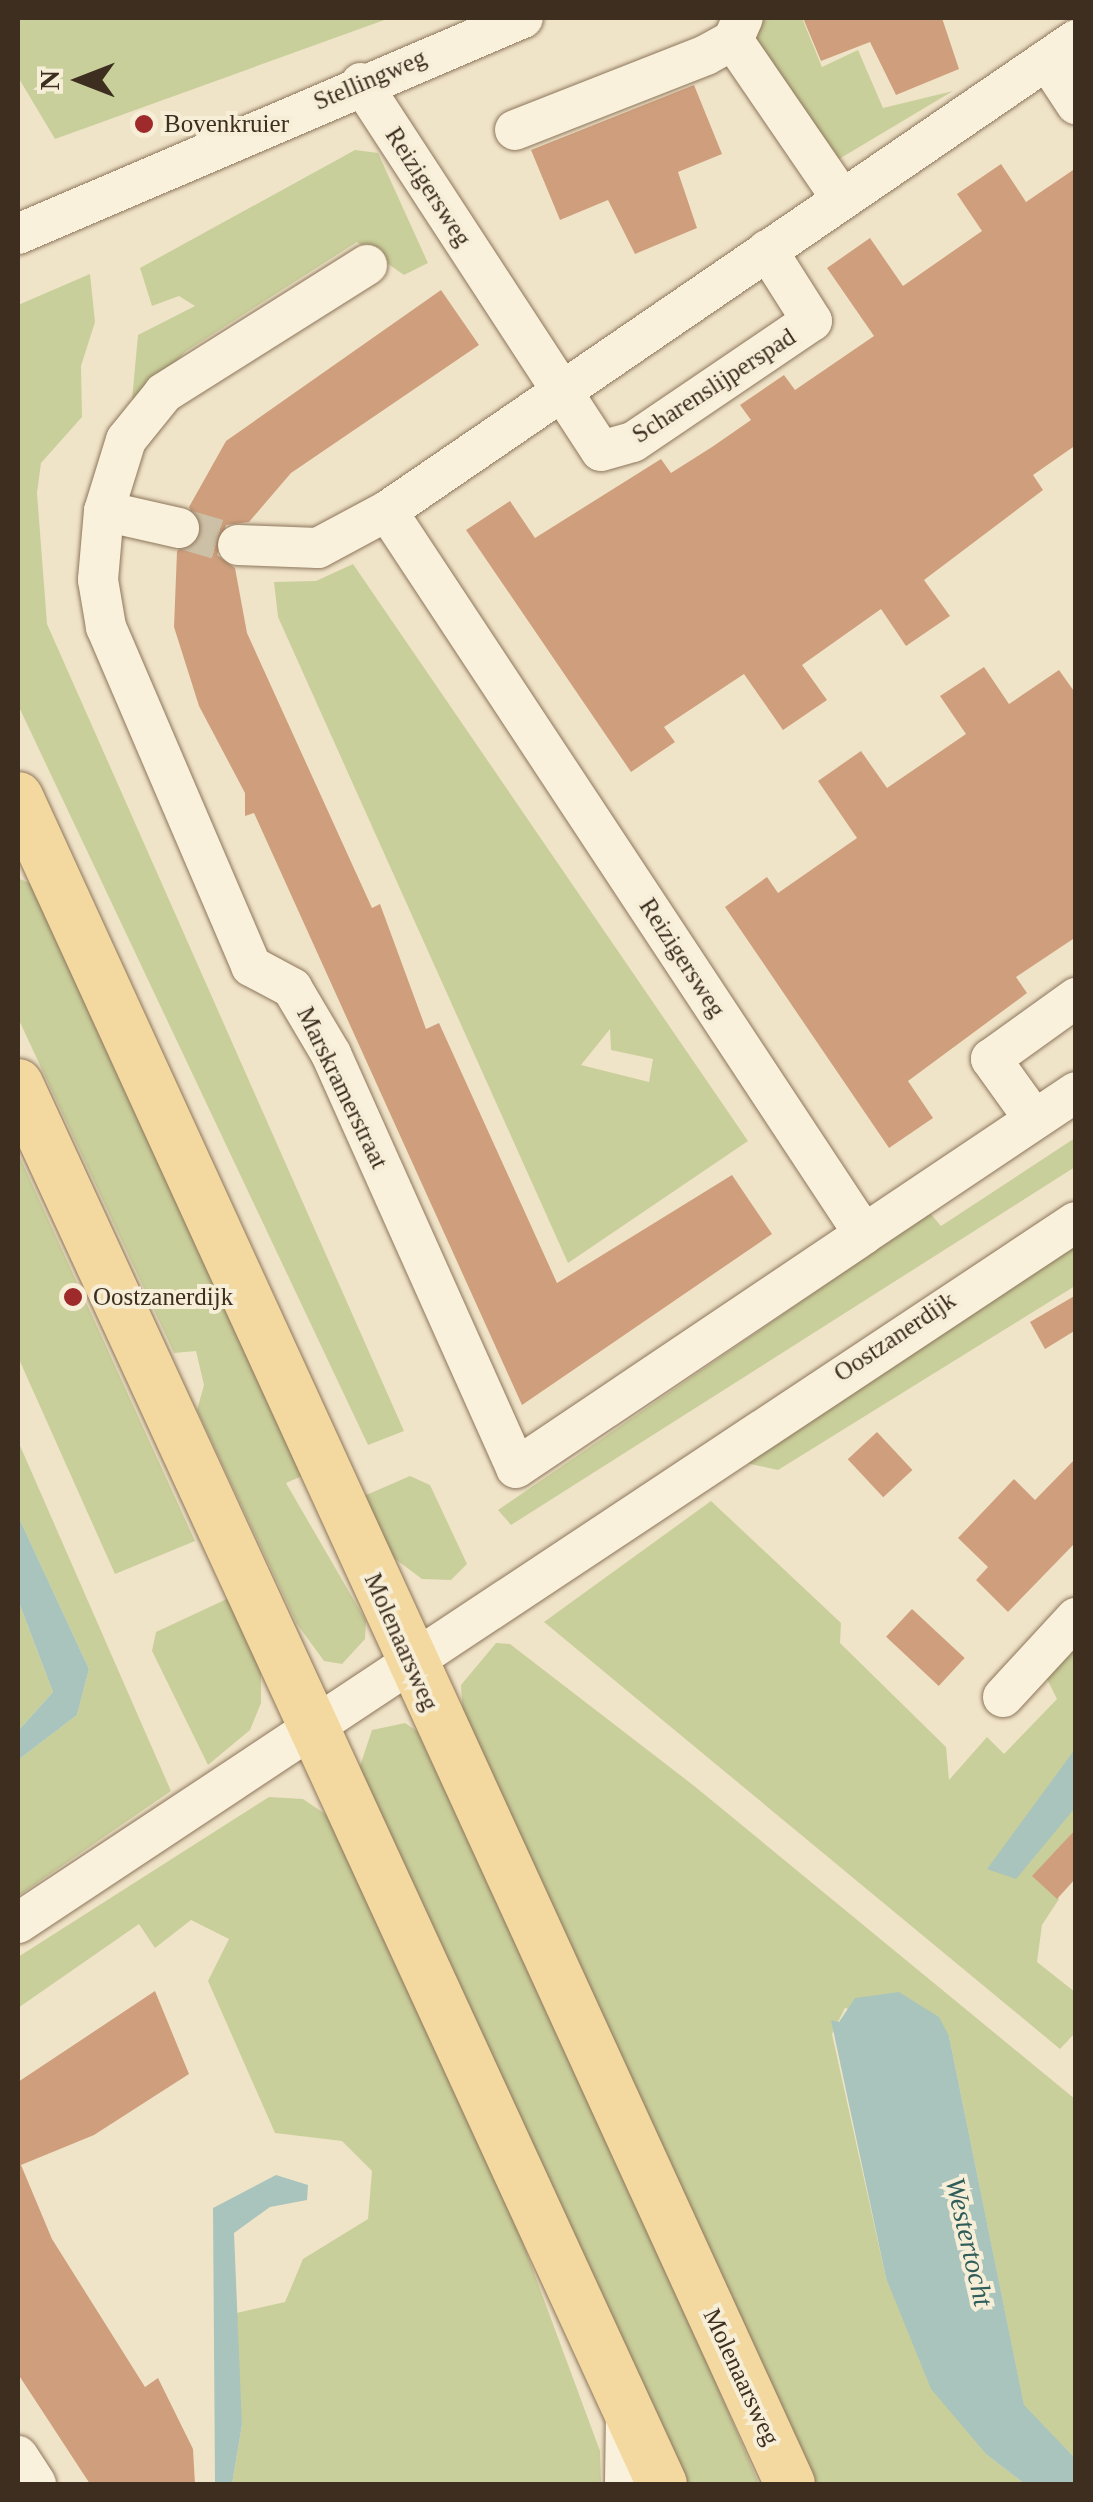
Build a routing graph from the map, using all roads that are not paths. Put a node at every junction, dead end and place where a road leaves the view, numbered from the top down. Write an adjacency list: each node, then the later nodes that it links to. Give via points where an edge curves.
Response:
1 (523, 18): 4 (street, Stellingweg)
2 (738, 29): 6 (street); 7 (street)
3 (1061, 50): 5 (street); 7 (street)
4 (361, 83): 8 (street, Stellingweg); 11 (street, Reizigersweg)
5 (1076, 104)
6 (515, 130)
7 (838, 195): 9 (street)
8 (29, 222)
9 (767, 250): 11 (street); 11 (street, Scharenslijperspad, via 812,321 633,442 602,451)
10 (367, 265): 12 (street, Marskramerstraat, via 164,393 126,440)
11 (559, 393): 13 (street)
12 (104, 511): 14 (street); 22 (street, Marskramerstraat, via 98,580 106,627 244,948 252,966 292,988 331,1054 516,1468)
13 (387, 511): 15 (street, via 318,548); 22 (street, Reizigersweg)
14 (179, 528)
15 (238, 545)
16 (18, 797): 24 (main road, Molenaarsweg)
17 (1076, 998): 20 (street, via 990,1058)
18 (18, 1084): 26 (main road)
19 (1076, 1092): 20 (street)
20 (1034, 1119): 22 (street)
21 (1076, 1222): 24 (street, Oostzanerdijk)
22 (864, 1234)
23 (1076, 1618): 25 (street)
24 (410, 1664): 26 (street, Oostzanerdijk); 33 (main road, Molenaarsweg)
25 (1003, 1697)
26 (317, 1726): 27 (street, Oostzanerdijk); 28 (main road)
27 (18, 1923)
28 (626, 2406): 31 (street); 32 (main road)
29 (18, 2456): 30 (street)
30 (36, 2484)
31 (626, 2484)
32 (662, 2484)
33 (789, 2484)

